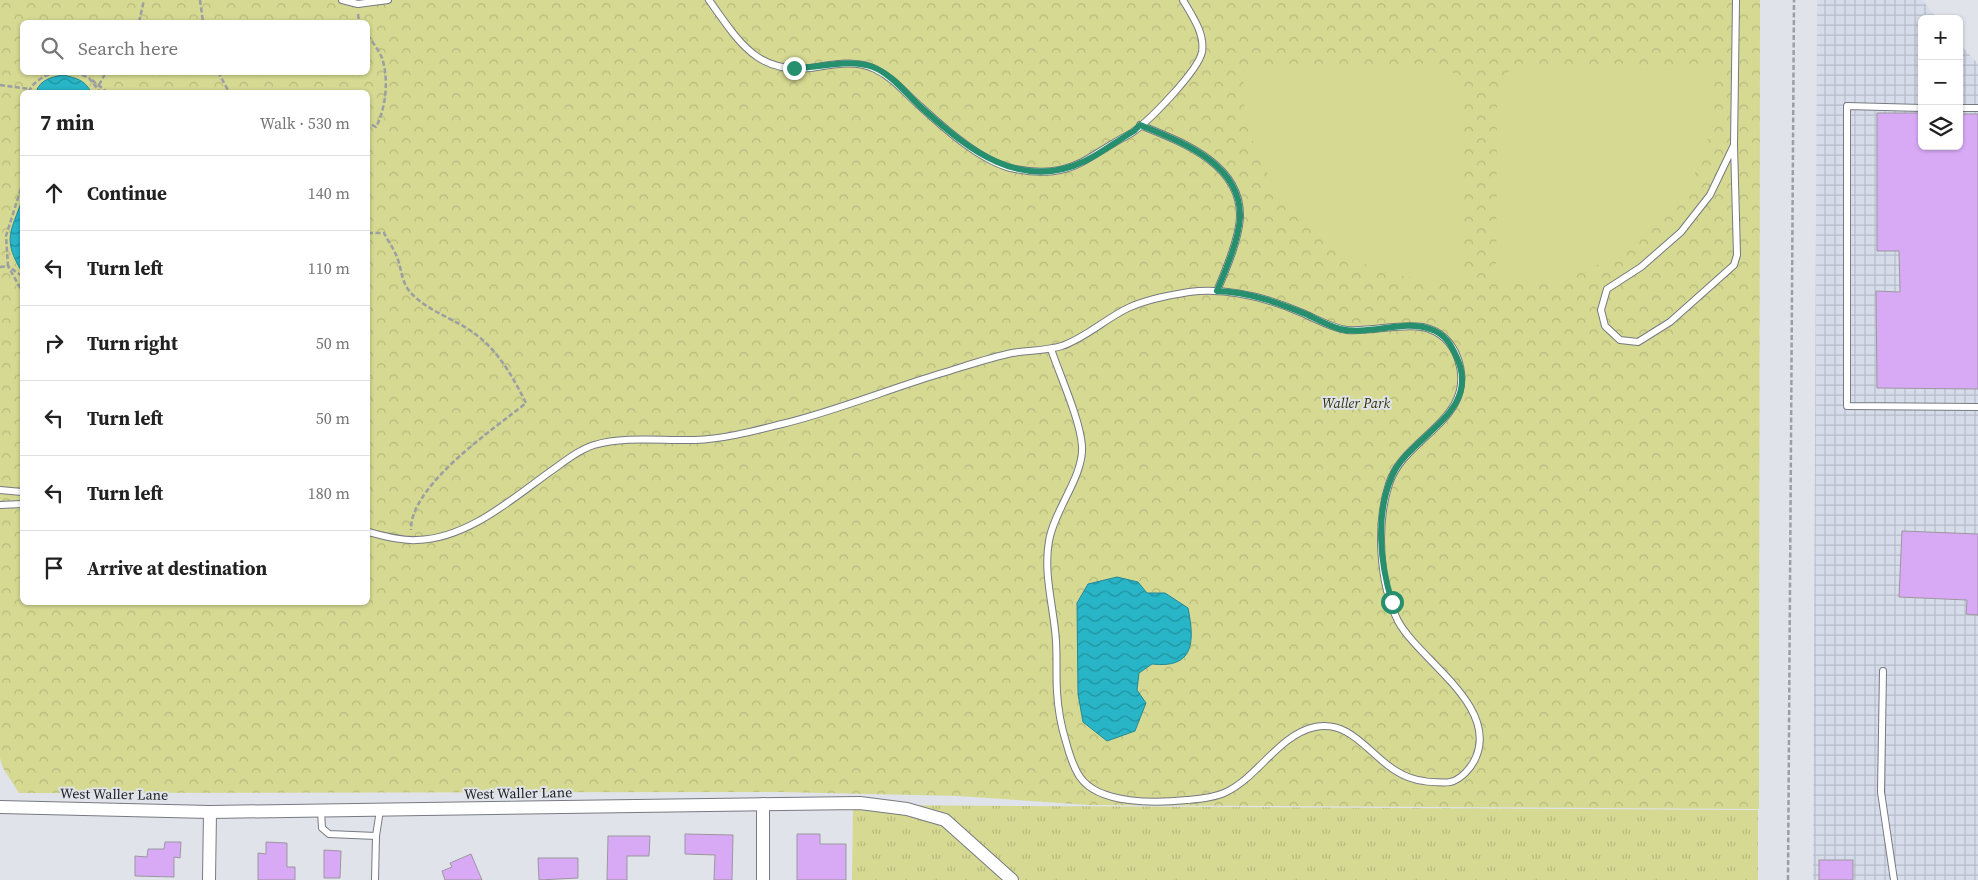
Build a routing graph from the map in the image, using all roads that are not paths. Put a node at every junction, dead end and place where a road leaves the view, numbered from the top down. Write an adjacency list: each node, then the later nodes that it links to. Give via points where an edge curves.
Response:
1 (342, 0): 2 (lane, via 358,4)
2 (388, 0)
3 (709, 0): 9 (lane, via 743,47 774,66 855,64 873,67 893,79 950,132 993,161 1014,169 1060,170 1086,161)
4 (1184, 0): 9 (lane, via 1202,38 1202,53 1187,79)
5 (1736, 0): 10 (lane)
6 (1918, 108): 13 (lane, via 1847,106 1847,406)
7 (1963, 108): 8 (lane)
8 (1978, 108)
9 (1140, 125): 11 (lane, via 1198,152 1222,169 1232,183 1239,199 1240,219)
10 (1734, 145): 10 (lane, via 1710,194 1681,232 1641,267 1608,289 1601,310 1606,326 1620,340 1638,342 1670,322 1734,265)
11 (1217, 291): 12 (lane, via 1191,292 1127,309 1093,332); 12 (lane, via 1272,300 1340,329 1429,328 1452,345 1460,363 1462,380 1458,398 1449,415 1398,464 1388,489 1381,524 1383,566 1398,621 1452,683 1476,717 1480,739 1477,756 1465,774 1449,782 1427,782 1402,775 1383,764 1355,736 1341,728 1327,726 1309,728 1296,736 1237,786 1220,795 1183,801 1124,800 1102,795 1090,788 1071,759 1057,698 1057,645 1047,561 1054,520 1082,451)
12 (1051, 349): 18 (lane, via 1011,354 856,403 756,430 704,440 616,442 585,448 485,517 456,531 412,541)
13 (1978, 407)
14 (0, 490): 15 (lane)
15 (20, 492)
16 (20, 504): 17 (lane)
17 (0, 505)
18 (370, 532)
19 (1884, 671): 30 (lane, via 1881,792)
20 (763, 804): 22 (street, West Waller Lane); 28 (street); 29 (street, West Waller Lane, via 860,802 907,809 945,820)
21 (0, 807): 24 (street, West Waller Lane)
22 (380, 810): 23 (street, West Waller Lane); 25 (lane)
23 (321, 811): 24 (street, West Waller Lane); 25 (lane, via 322,828 329,834)
24 (210, 812): 26 (street)
25 (376, 836): 27 (lane)
26 (209, 880)
27 (375, 880)
28 (763, 880)
29 (1012, 880)
30 (1894, 880)

